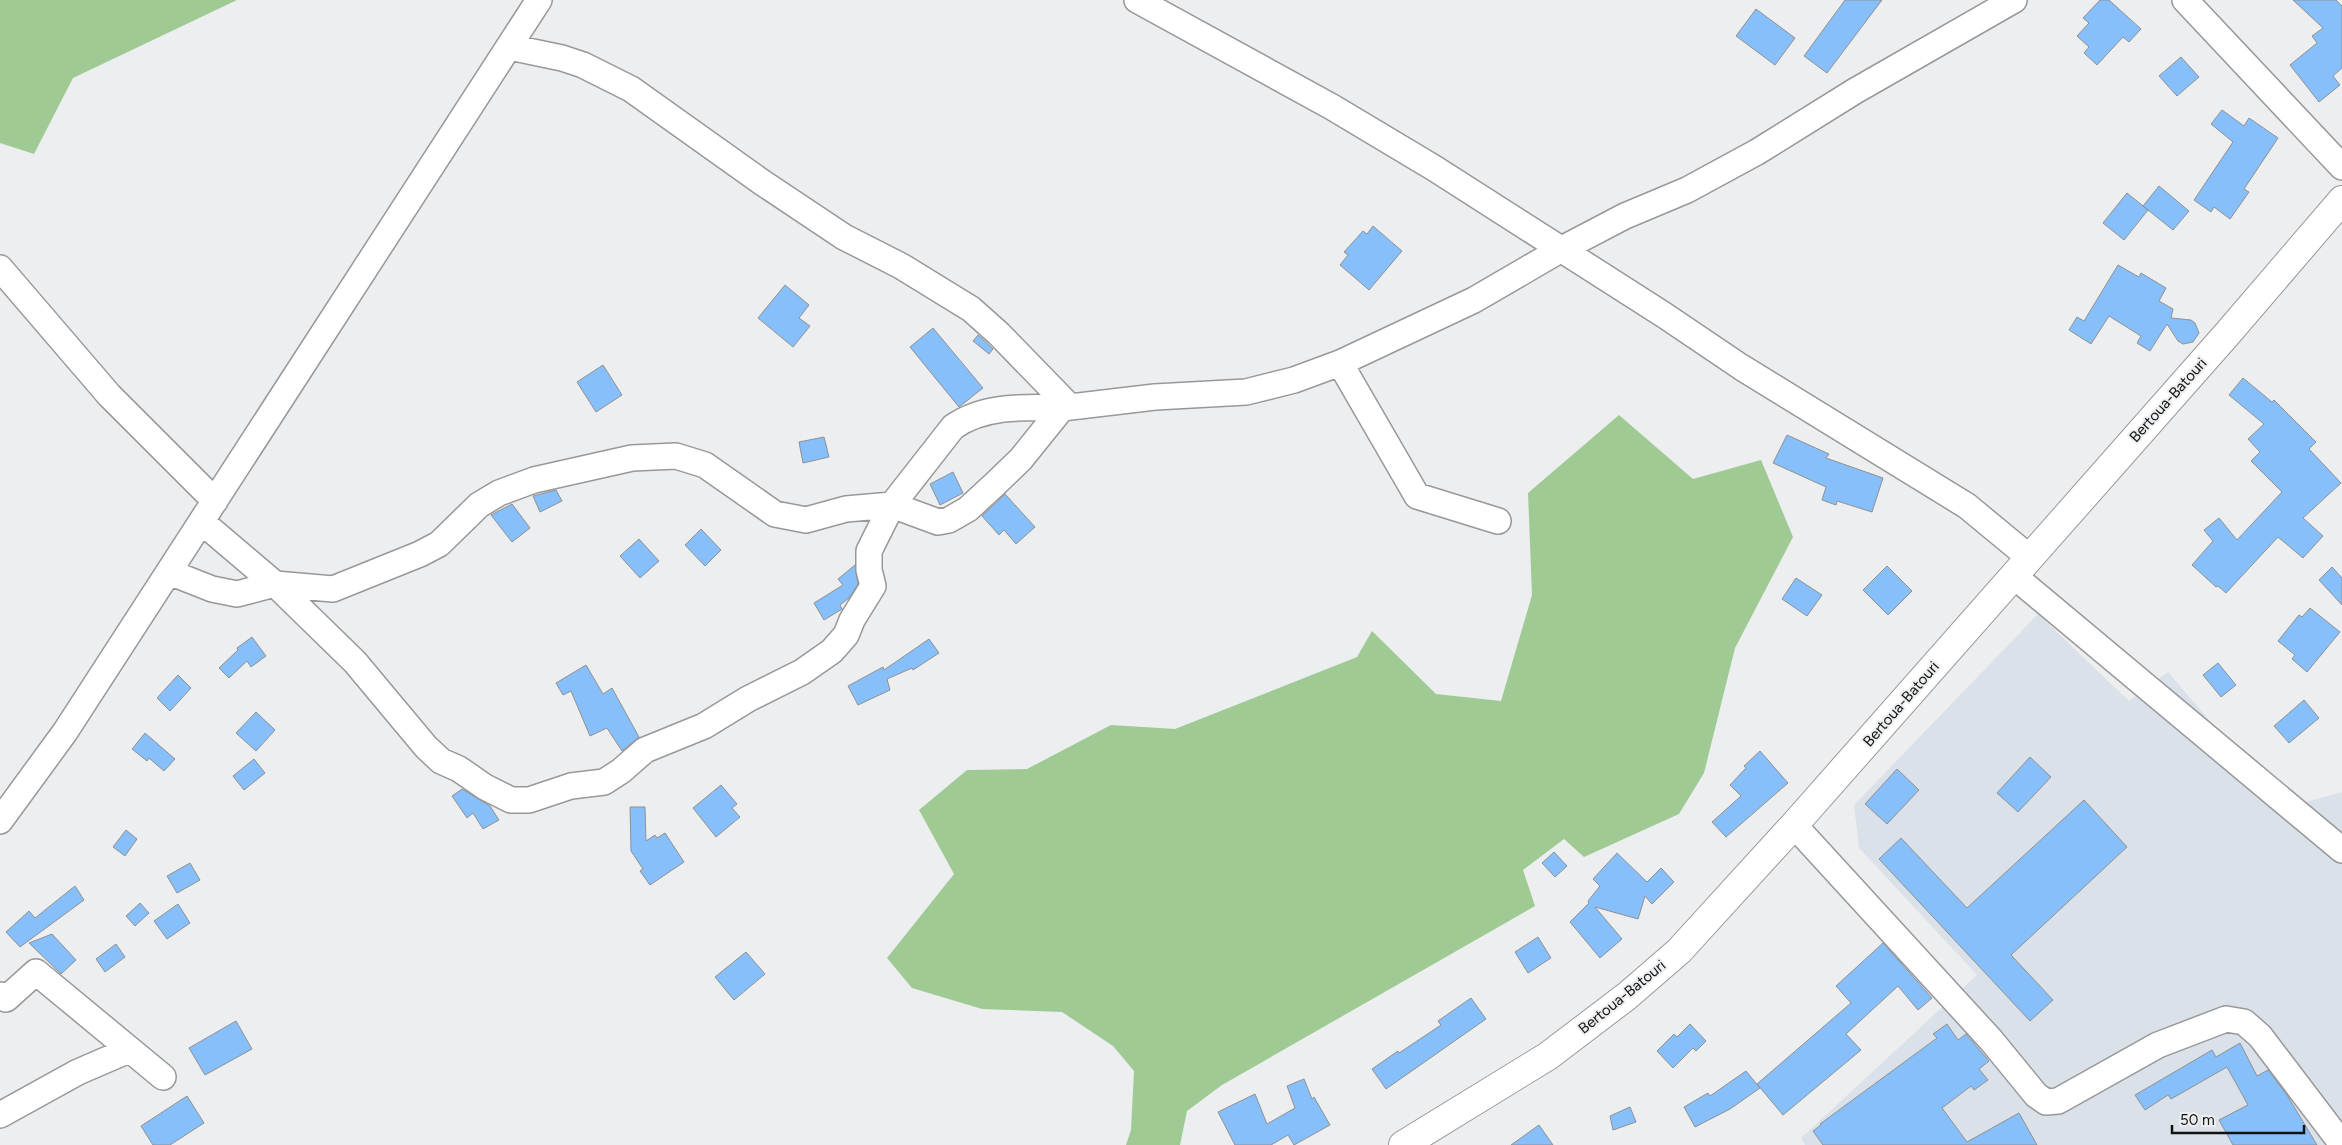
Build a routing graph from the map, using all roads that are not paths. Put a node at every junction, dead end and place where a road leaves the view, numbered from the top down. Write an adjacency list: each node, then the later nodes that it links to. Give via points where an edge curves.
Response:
1 (539, 0): 5 (street)
2 (1138, 0): 8 (street, via 1332,107 1434,168)
3 (2014, 0): 8 (street, via 1757,152 1687,190 1625,216)
4 (2185, 0): 6 (street)
5 (509, 48): 11 (street, via 562,58 631,89 844,237 901,266 971,309 999,334); 12 (street)
6 (2342, 167)
7 (2342, 200): 16 (highway, Bertoua-Batouri)
8 (1560, 250): 10 (street, via 1474,300); 16 (street, via 1741,367 1967,506)
9 (0, 268): 12 (street, via 109,395)
10 (1340, 363): 11 (street, via 1294,380 1246,392 1155,397); 14 (street, via 1417,496)
11 (1065, 407): 13 (street, via 1009,408 963,420 952,427); 13 (street, via 1021,459 968,509 949,520 938,522)
12 (215, 501): 15 (street)
13 (892, 506): 18 (street, via 846,509 806,520 775,514 705,465 676,456 632,458 534,480 499,493 479,505 439,544 358,580 334,588); 18 (street, via 870,551 872,586 854,614 846,635 832,651 802,672 704,726 645,750 604,782 571,786 530,800 511,800 441,761 355,662)
14 (1498, 521)
15 (202, 522): 17 (street); 18 (street)
16 (2022, 567): 20 (highway, Bertoua-Batouri); 21 (street)
17 (169, 572): 18 (street, via 212,589 236,594); 19 (street, via 65,732)
18 (276, 584)
19 (0, 821)
20 (1794, 825): 26 (street, via 1991,1040 2036,1095 2046,1102 2058,1101 2158,1045 2226,1019 2244,1022 2260,1036); 27 (highway, Bertoua-Batouri, via 1679,951 1628,996 1548,1056)
21 (2342, 850)
22 (0, 994): 23 (street, via 6,999 36,972)
23 (129, 1050): 24 (street); 25 (street, via 78,1072)
24 (163, 1077)
25 (0, 1115)
26 (2342, 1144)
27 (1403, 1145)

